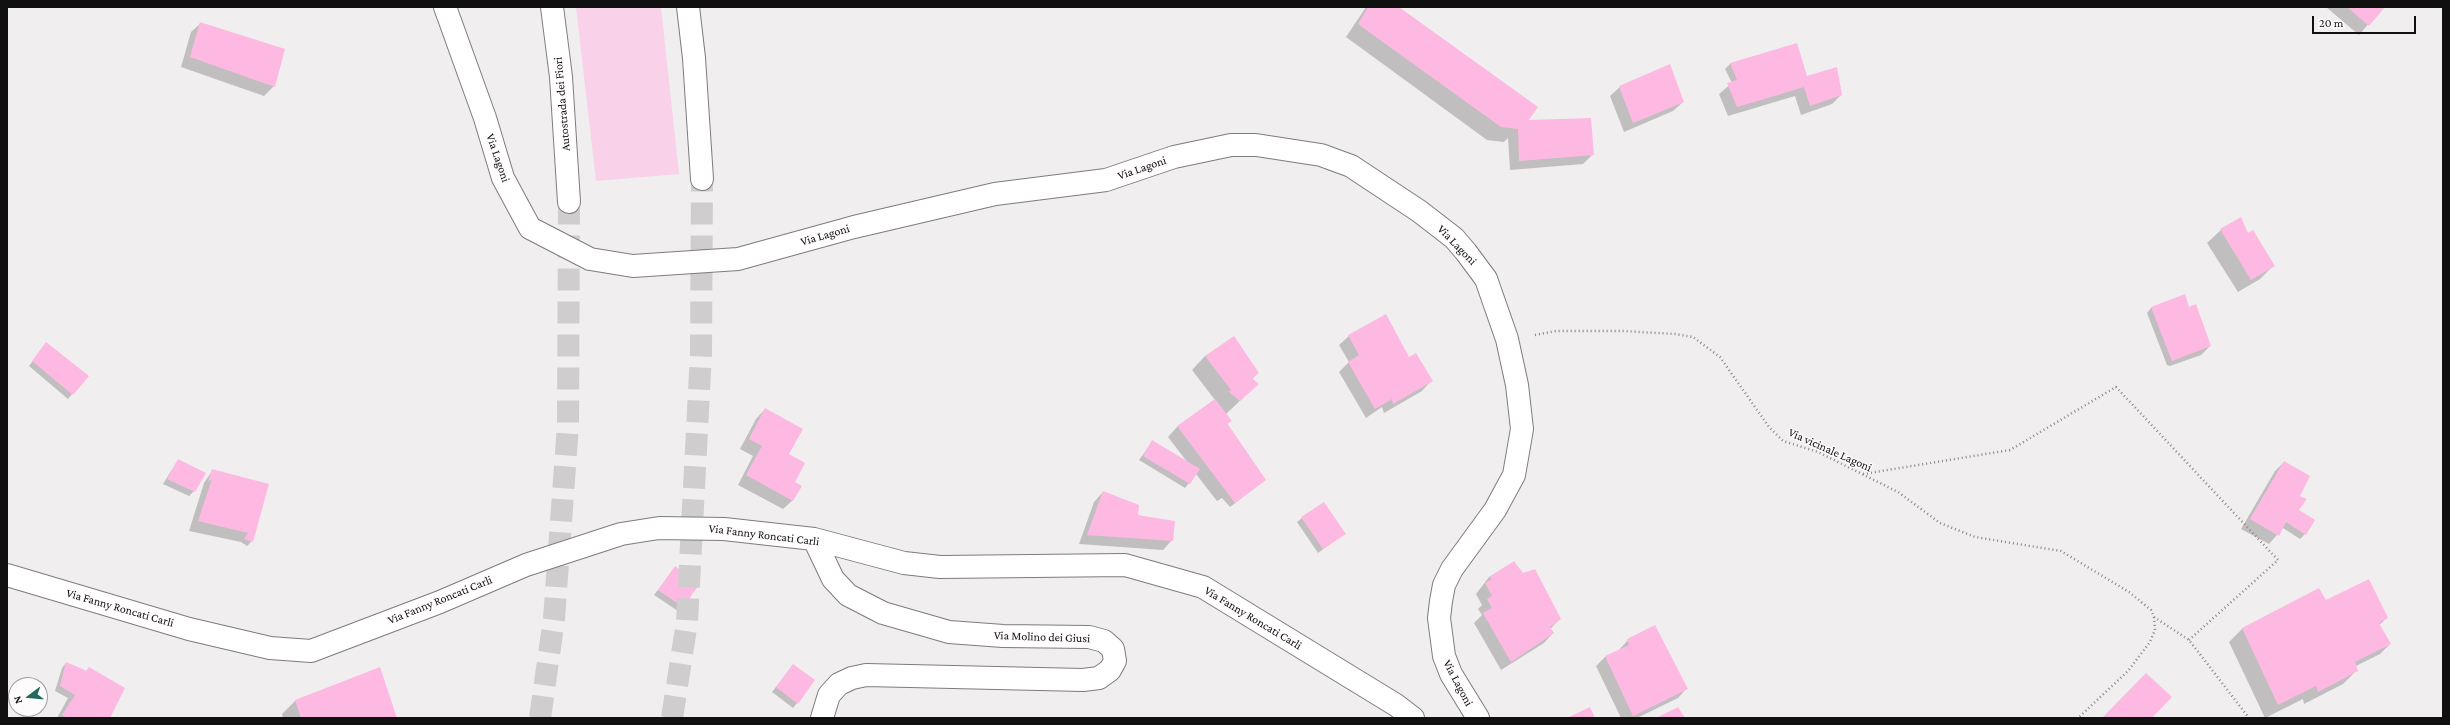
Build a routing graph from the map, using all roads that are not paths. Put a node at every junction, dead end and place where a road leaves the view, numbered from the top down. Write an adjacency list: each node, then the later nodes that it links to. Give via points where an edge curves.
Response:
1 (445, 7): 10 (main road, Via Lagoni, via 503,178 530,228 590,259 633,266 738,259 854,227 995,194 1106,180 1174,157 1231,145 1256,145 1321,155 1351,166 1439,225 1466,252 1486,279 1507,340 1517,385 1522,429 1514,475 1505,494 1452,569 1444,585 1439,618 1444,656 1454,680)
2 (552, 7): 5 (main road, Autostrada dei Fiori)
3 (688, 7): 4 (main road)
4 (702, 179)
5 (569, 202)
6 (814, 539): 7 (main road, Via Fanny Roncati Carli, via 724,529 659,528 621,534 526,565 440,602 311,651 270,648 189,629); 8 (main road, Via Molino dei Giusi, via 833,579 848,595 878,611 949,632 1003,636 1089,637 1104,641 1113,649 1115,661 1110,670 1099,678 1083,680 866,676 852,678 839,684 829,695); 9 (main road, Via Fanny Roncati Carli, via 896,561 940,567 1125,565 1203,587)
7 (7, 575)
8 (822, 718)
9 (1413, 718)
10 (1478, 718)

